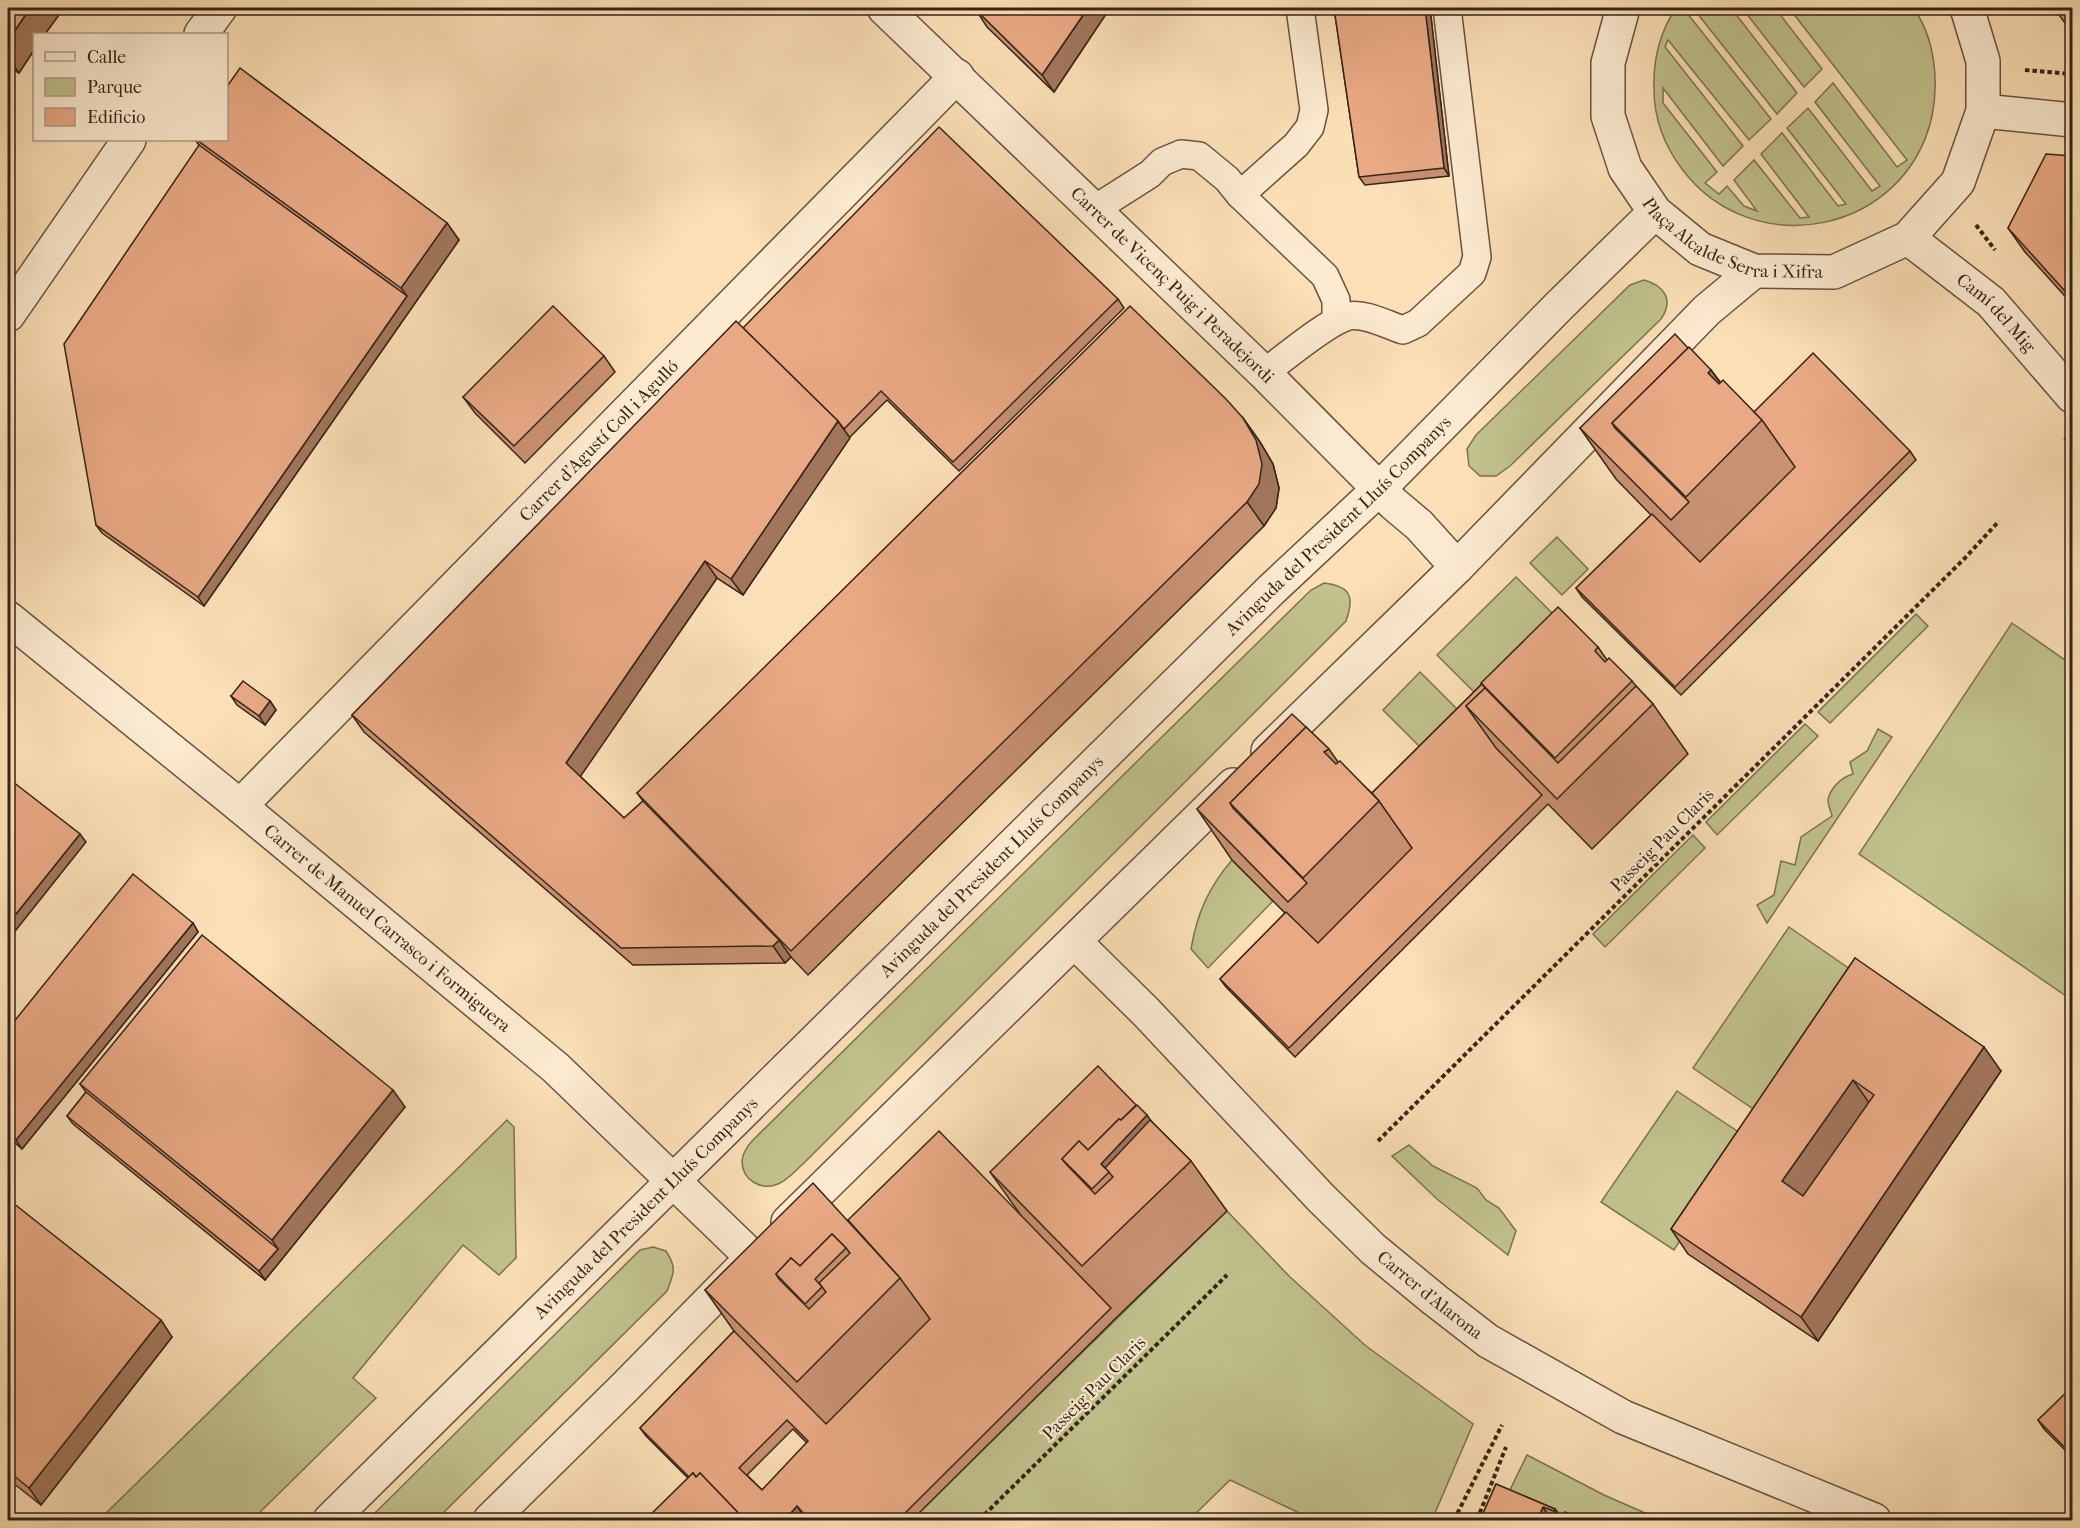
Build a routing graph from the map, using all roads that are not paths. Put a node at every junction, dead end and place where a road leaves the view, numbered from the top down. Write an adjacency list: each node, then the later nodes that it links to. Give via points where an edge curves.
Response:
1 (220, 8): 7 (street)
2 (884, 8): 8 (street, Carrer de Vicenç Puig i Peradejordi)
3 (1300, 8): 12 (lane, via 1314,110 1310,128)
4 (1447, 8): 18 (lane, via 1477,257 1472,273 1418,323 1403,330 1366,317 1350,315)
5 (1623, 8): 14 (street, Plaça Alcalde Serra i Xifra, via 1608,63 1608,116 1625,168)
6 (1967, 8): 9 (street, Plaça Alcalde Serra i Xifra, via 1983,61)
7 (202, 33)
8 (957, 76): 13 (street, Carrer de Vicenç Puig i Peradejordi); 24 (street, Carrer d'Agustí Coll i Agulló)
9 (1983, 111): 10 (street); 15 (street, Plaça Alcalde Serra i Xifra, via 1958,182)
10 (2073, 120)
11 (128, 141): 17 (street)
12 (1240, 195): 13 (lane, via 1199,156 1181,154 1162,162); 18 (lane, via 1325,276 1336,300)
13 (1095, 209): 19 (street, Carrer de Vicenç Puig i Peradejordi)
14 (1655, 212): 16 (street, Plaça Alcalde Serra i Xifra, via 1700,249); 21 (street, Avinguda del President Lluís Companys, via 1572,292)
15 (1908, 238): 16 (street, Plaça Alcalde Serra i Xifra, via 1834,272); 20 (street, Camí del Mig, via 1991,302)
16 (1754, 271): 22 (street, via 1707,310)
17 (8, 315)
18 (1336, 321): 19 (lane)
19 (1263, 373): 21 (street, Carrer de Vicenç Puig i Peradejordi)
20 (2073, 396)
21 (1386, 496): 22 (street, Carrer de Vicenç Puig i Peradejordi); 26 (street, Avinguda del President Lluís Companys, via 1271,590)
22 (1457, 567): 25 (street)
23 (8, 618): 24 (street, Carrer de Manuel Carrasco i Formiguera)
24 (240, 806): 26 (street, Carrer de Manuel Carrasco i Formiguera, via 556,1068)
25 (1075, 942): 27 (street); 30 (street, Carrer d'Alarona, via 1372,1249 1488,1341 1623,1417)
26 (673, 1180): 27 (street, Carrer de Manuel Carrasco i Formiguera); 28 (street, Avinguda del President Lluís Companys)
27 (752, 1257): 29 (street)
28 (330, 1521)
29 (490, 1521)
30 (1874, 1521)

